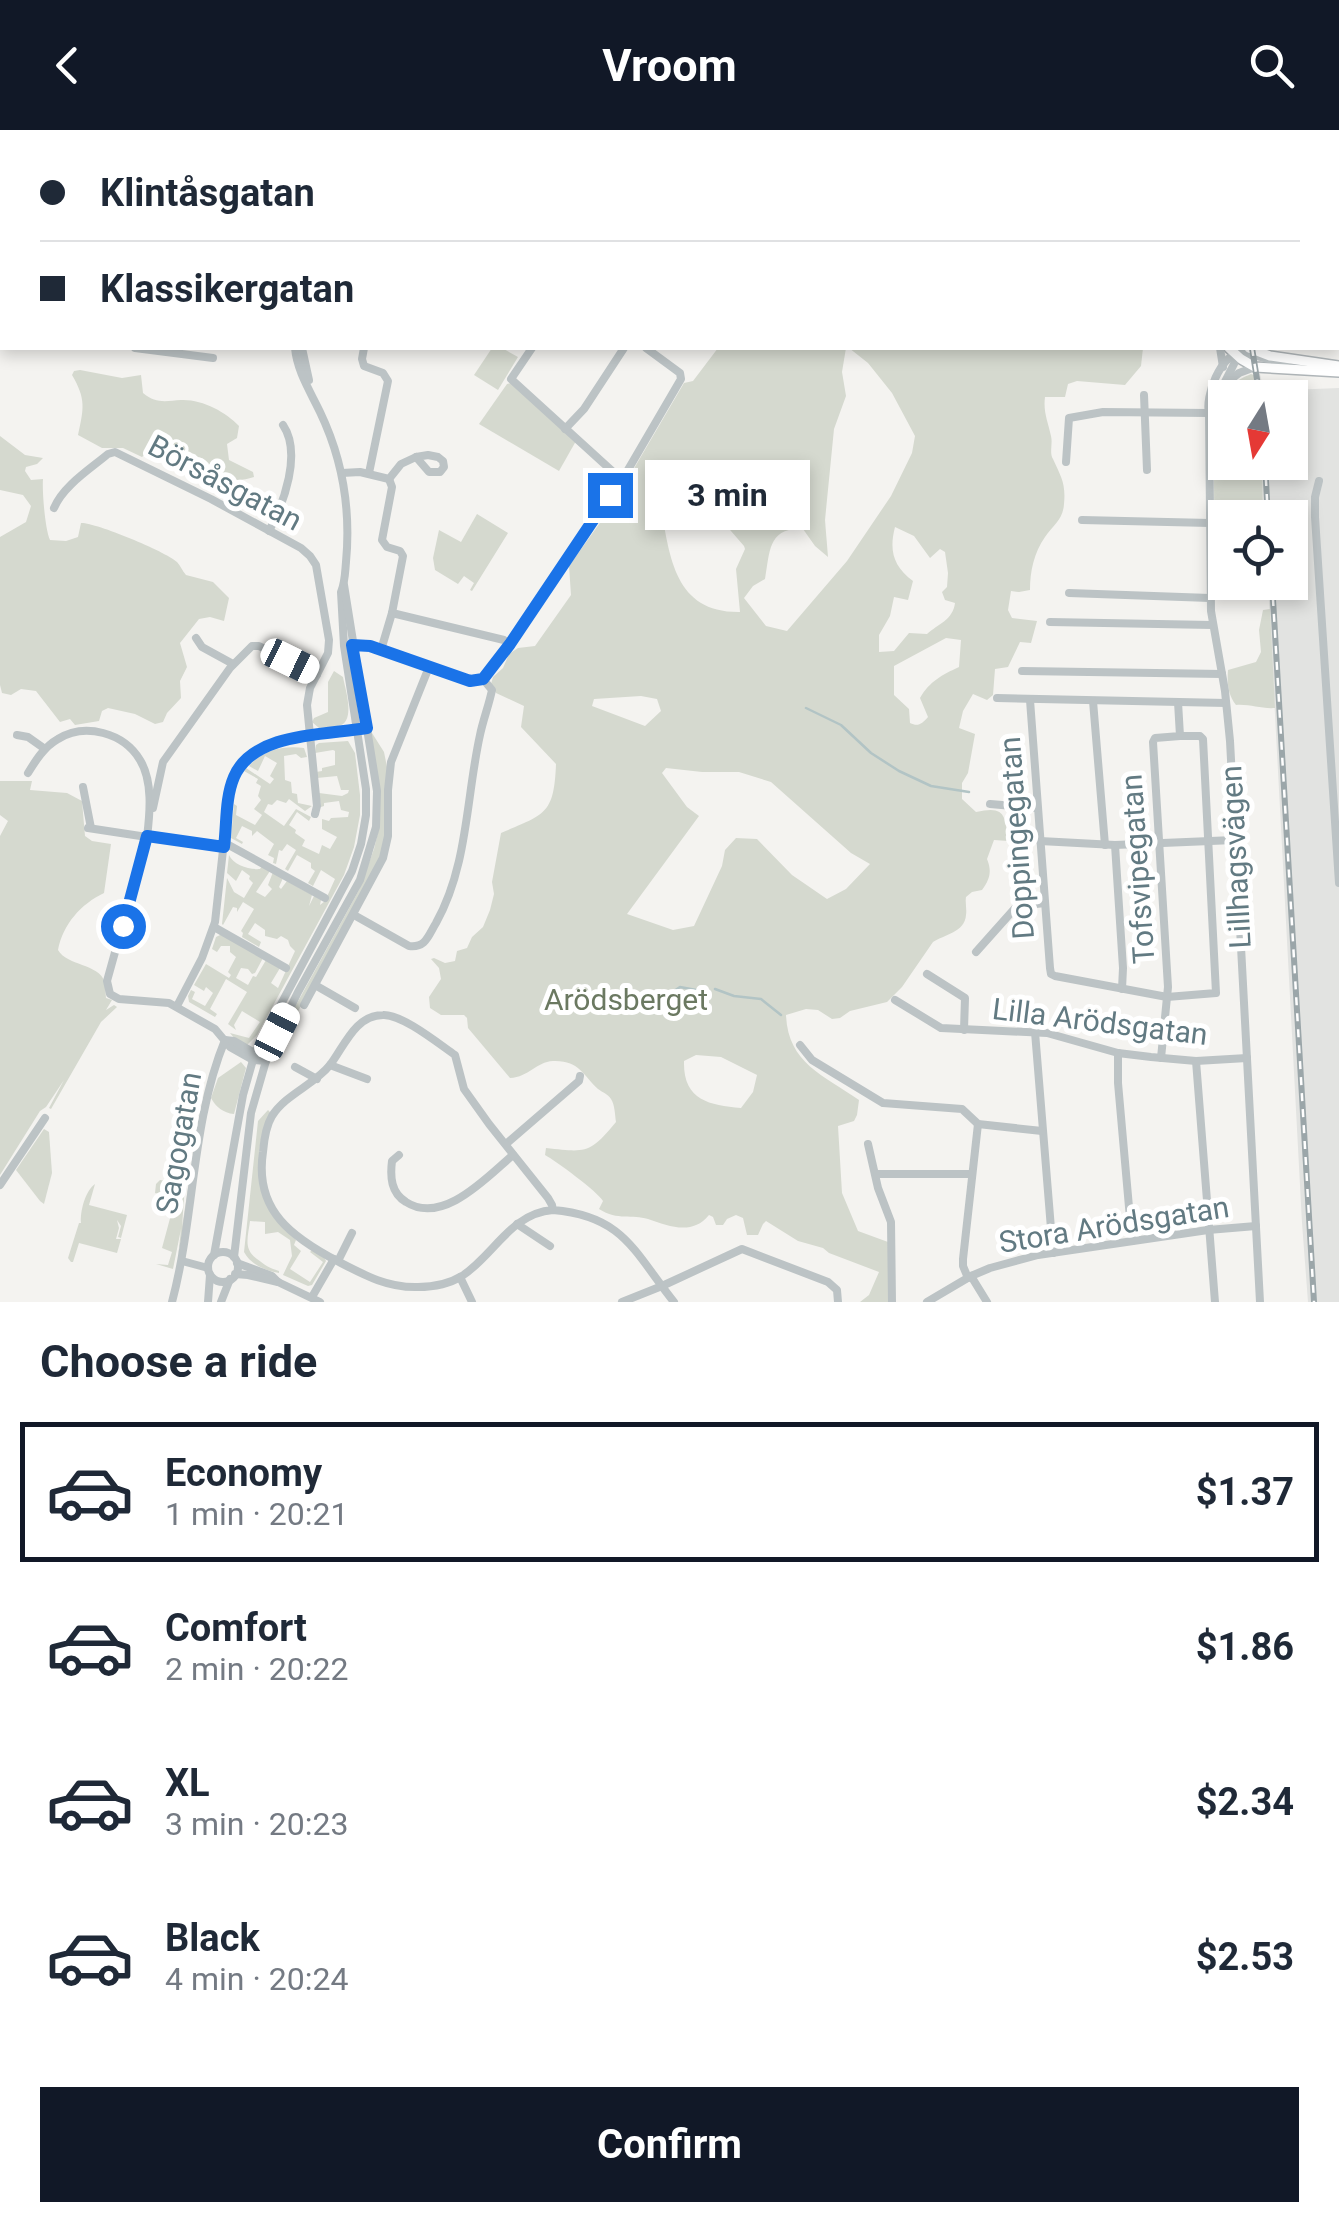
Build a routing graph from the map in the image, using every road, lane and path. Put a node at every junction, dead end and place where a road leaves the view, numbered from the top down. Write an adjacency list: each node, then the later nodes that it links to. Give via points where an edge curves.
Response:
1 (151, 350): 10 (street)
2 (299, 350): 26 (street)
3 (364, 350): 27 (street, via 364,366 388,381)
4 (531, 350): 22 (street, via 511,379)
5 (623, 350): 22 (street)
6 (649, 350): 29 (street, via 682,376)
7 (1220, 350): 13 (street, Lillhagsvägen)
8 (1234, 350): 11 (street); 12 (main road); 13 (street); 16 (street, Lillhagsvägen)
9 (1254, 350): 11 (main road)
10 (213, 358)
11 (1317, 363): 14 (main road)
12 (1255, 366): 14 (main road); 17 (street)
13 (1223, 367): 15 (street, Lillhagsvägen)
14 (1339, 369)
15 (1216, 380)
16 (1225, 380)
17 (1230, 380)
18 (1144, 395): 19 (street)
19 (1145, 412): 20 (street); 24 (street, via 1069,418); 25 (street)
20 (1208, 413)
21 (283, 424): 34 (street, via 290,436 289,472)
22 (565, 428): 29 (street)
23 (416, 457): 28 (street)
24 (1066, 462)
25 (1146, 470)
26 (342, 473): 27 (street); 43 (street, via 348,528 340,592)
27 (370, 474): 28 (street)
28 (390, 479): 38 (street, via 382,540 402,556)
29 (622, 480): 42 (street)
30 (1319, 481): 61 (street, via 1314,517)
31 (54, 508): 34 (street, Börsåsgatan, via 115,452)
32 (1082, 520): 33 (street)
33 (1208, 523)
34 (269, 530): 49 (street, Börsåsgatan, via 306,552 316,566 329,640)
35 (1070, 592): 36 (street)
36 (1208, 598)
37 (1210, 600): 40 (street, Lillhagsvägen)
38 (392, 613): 42 (street); 44 (street)
39 (1050, 622): 40 (street)
40 (1212, 625): 48 (street, Lillhagsvägen)
41 (196, 638): 45 (street)
42 (510, 644): 50 (street)
43 (348, 646): 44 (street); 56 (street)
44 (382, 650): 46 (street)
45 (233, 664): 49 (street, via 259,646); 66 (street, via 163,762)
46 (429, 667): 50 (street); 78 (street, via 391,762 383,858)
47 (1022, 671): 48 (street)
48 (1222, 674): 55 (street, Lillhagsvägen)
49 (317, 675): 58 (street, Börsåsgatan, via 306,705)
50 (483, 679): 78 (street, via 492,690 457,878 445,907 416,947)
51 (997, 698): 52 (street)
52 (1030, 700): 53 (street); 65 (street, Doppingegatan)
53 (1093, 701): 54 (street); 74 (street)
54 (1178, 702): 55 (street); 59 (street)
55 (1226, 702): 70 (street, Lillhagsvägen)
56 (362, 729): 58 (street); 95 (street, via 366,815 352,871); 99 (street, via 378,799 368,857)
57 (17, 735): 60 (street)
58 (309, 736): 67 (street, Börsåsgatan); 73 (street, via 267,746 244,762 231,787)
59 (1180, 736): 69 (street, via 1202,737); 72 (street, Tofsvipegatan, via 1154,739)
60 (44, 749): 62 (street); 66 (street, via 81,731 121,740 142,764)
61 (1335, 768): 75 (street)
62 (28, 774)
63 (84, 787): 68 (street, via 89,828)
64 (990, 804): 65 (street)
65 (1037, 808): 71 (street, Doppingegatan)
66 (150, 810): 68 (street)
67 (316, 814)
68 (147, 836): 73 (street); 88 (street, via 108,988 119,998)
69 (1208, 840): 70 (street); 72 (street); 85 (street, Doppingegatan, via 1216,993)
70 (1234, 840): 97 (street, Lillhagsvägen)
71 (1040, 842): 74 (street); 77 (street, Doppingegatan)
72 (1160, 842): 74 (street); 85 (street, Tofsvipegatan)
73 (225, 845): 76 (street); 79 (street)
74 (1110, 845): 84 (street)
75 (1339, 883)
76 (325, 898)
77 (1044, 903): 80 (street, via 1018,906); 84 (street, Doppingegatan, via 1051,974)
78 (354, 914): 83 (street)
79 (214, 927): 81 (street); 88 (street)
80 (976, 952)
81 (286, 968)
82 (927, 974): 90 (street, via 965,998)
83 (314, 985): 87 (street); 89 (street)
84 (1122, 989): 85 (street, Doppingegatan)
85 (1167, 997): 96 (street, Tofsvipegatan)
86 (896, 1000): 90 (street, Lilla Arödsgatan, via 930,1024)
87 (304, 1004)
88 (177, 1006): 92 (street)
89 (355, 1008)
90 (964, 1030): 91 (street, Lilla Arödsgatan)
91 (1035, 1032): 94 (street, Lilla Arödsgatan); 107 (street)
92 (225, 1040): 95 (street); 125 (street, Sagogatan, via 207,1093)
93 (800, 1045): 106 (street, via 812,1060 883,1103 962,1109)
94 (1118, 1053): 96 (street, Lilla Arödsgatan); 121 (street)
95 (254, 1057): 99 (street); 128 (street)
96 (1162, 1058): 98 (street, Lilla Arödsgatan)
97 (1248, 1058): 98 (street, Lilla Arödsgatan); 117 (street, Lillhagsvägen)
98 (1196, 1060): 118 (street)
99 (266, 1061): 126 (street, via 251,1114)
100 (330, 1065): 103 (street); 104 (street); 108 (street, via 365,1020 385,1014 400,1020 455,1056 464,1090)
101 (295, 1067): 103 (street)
102 (580, 1076): 108 (street)
103 (316, 1079): 123 (street, via 273,1114 261,1166 273,1211)
104 (367, 1079)
105 (45, 1118): 114 (street)
106 (978, 1124): 107 (street); 113 (street)
107 (1042, 1131): 124 (street)
108 (506, 1144): 110 (street)
109 (868, 1144): 112 (street)
110 (513, 1155): 111 (street, via 460,1199 426,1208 404,1202 393,1187 392,1161); 115 (street)
111 (399, 1156)
112 (877, 1174): 113 (street); 142 (street, via 892,1222)
113 (972, 1174): 131 (street, via 963,1259)
114 (0, 1185)
115 (553, 1210): 116 (street); 133 (street, via 593,1217 614,1230)
116 (517, 1224): 122 (street); 130 (street)
117 (1256, 1226): 118 (street, Stora Arödsgatan); 146 (street, Lillhagsvägen)
118 (1208, 1230): 121 (street, Stora Arödsgatan); 145 (street)
119 (352, 1234): 127 (street)
120 (316, 1238): 123 (street)
121 (1132, 1241): 124 (street, Stora Arödsgatan)
122 (550, 1246)
123 (311, 1247): 127 (street)
124 (1053, 1253): 131 (street, Stora Arödsgatan)
125 (182, 1258): 128 (street, Sagogatan); 135 (street, Sagogatan)
126 (235, 1260): 128 (street, via 225,1252); 129 (street); 132 (street)
127 (336, 1260): 130 (street, via 404,1287); 134 (street)
128 (210, 1264): 129 (street, via 222,1282); 136 (street)
129 (233, 1277): 132 (street); 137 (street)
130 (460, 1277): 138 (street)
131 (970, 1277): 143 (street, Stora Arödsgatan); 144 (street)
132 (278, 1282): 134 (street)
133 (662, 1287): 139 (street); 140 (street); 141 (street, via 746,1249 828,1282)
134 (316, 1300)
135 (172, 1302)
136 (208, 1302)
137 (221, 1302)
138 (472, 1302)
139 (622, 1302)
140 (674, 1302)
141 (838, 1302)
142 (892, 1302)
143 (928, 1302)
144 (986, 1302)
145 (1214, 1302)
146 (1260, 1302)

